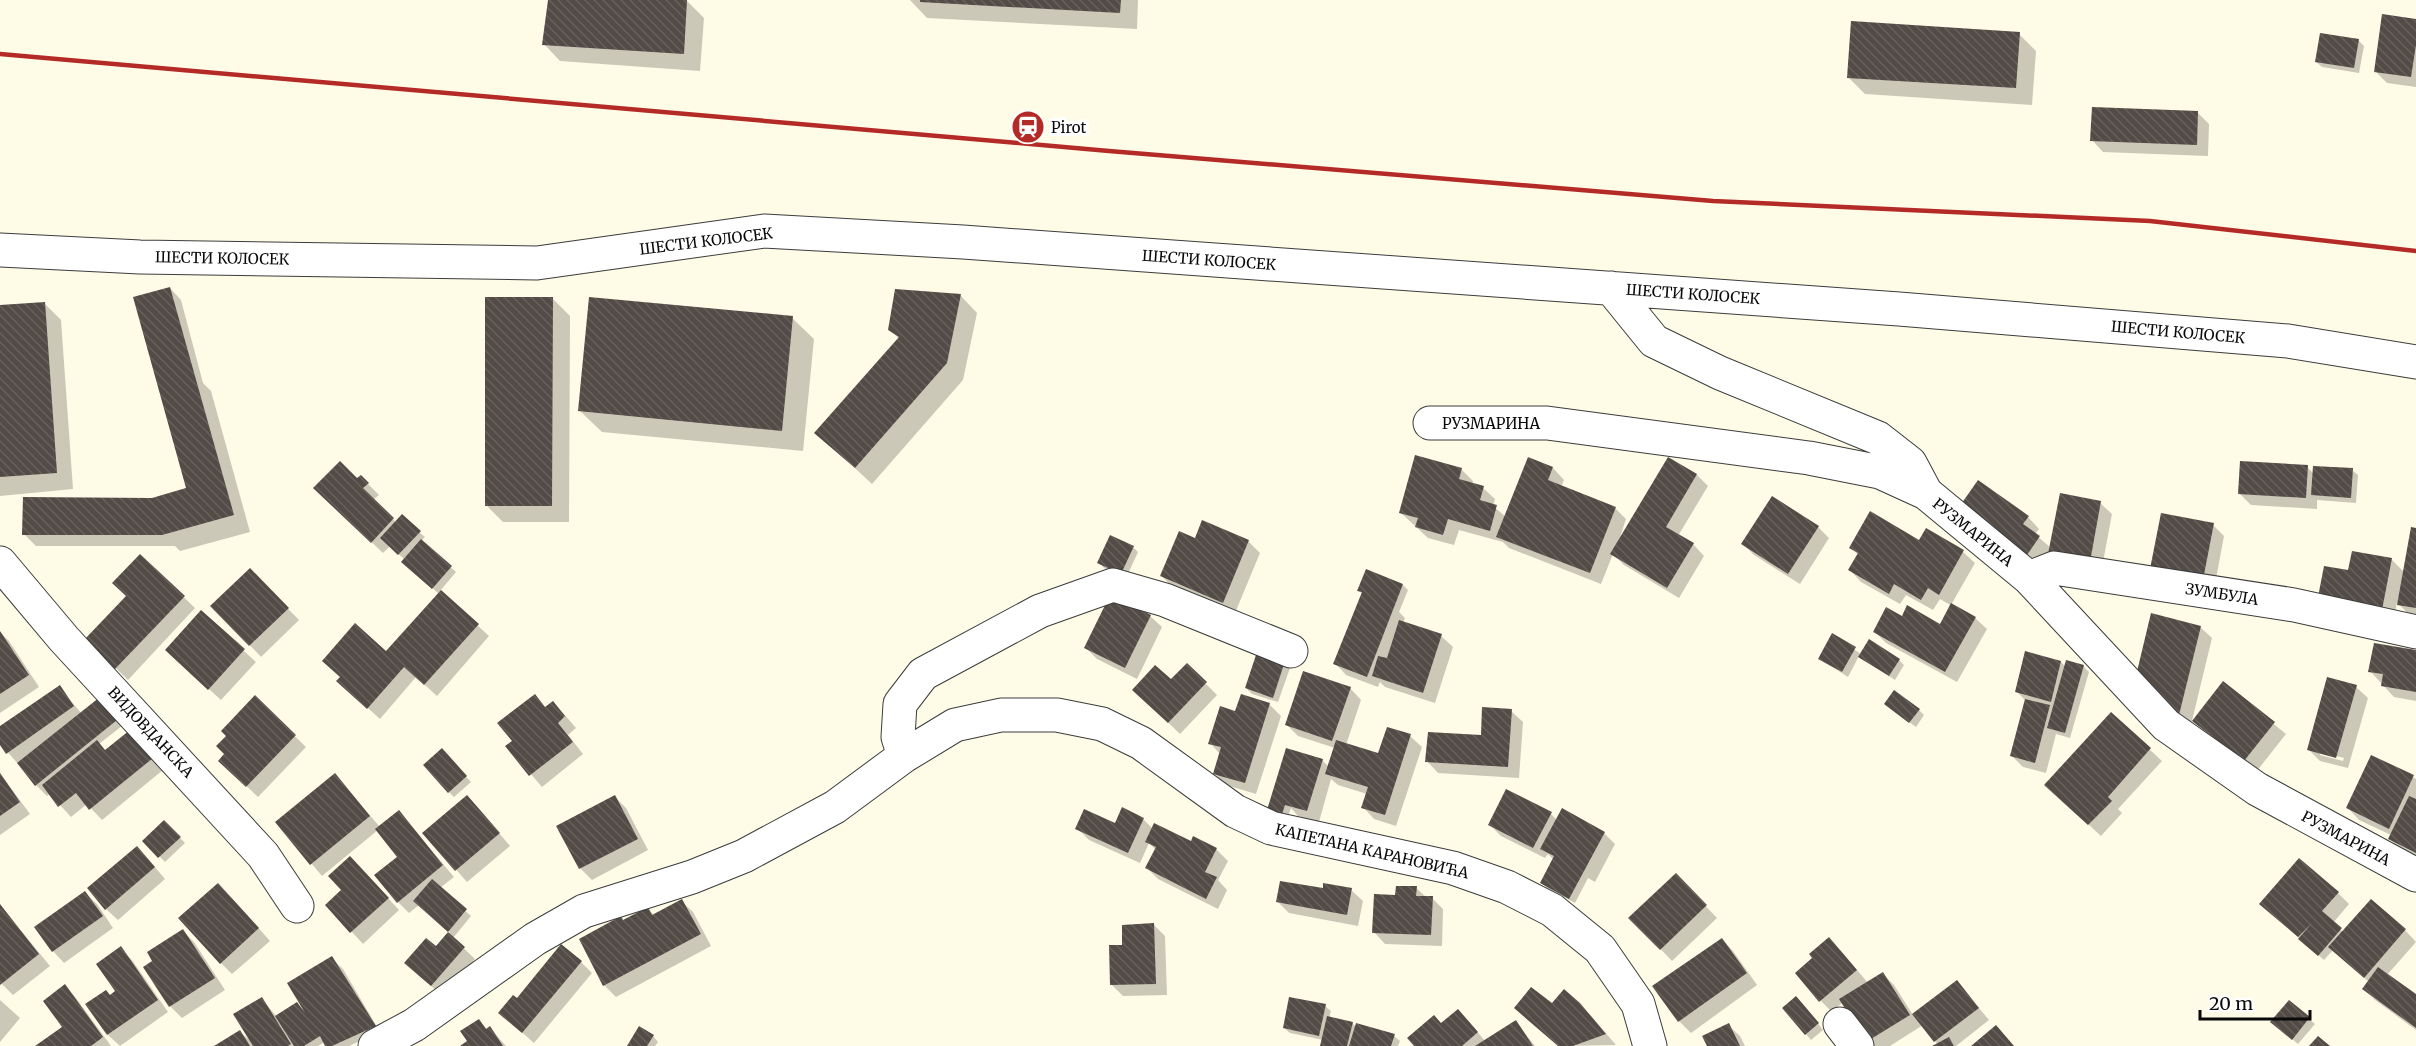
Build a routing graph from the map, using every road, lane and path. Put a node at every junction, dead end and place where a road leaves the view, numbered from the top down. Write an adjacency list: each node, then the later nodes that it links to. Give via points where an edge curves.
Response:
1 (0, 250): 2 (street, ШЕСТИ КОЛОСЕК, via 152,257 537,263 764,231)
2 (1611, 288): 3 (street, ШЕСТИ КОЛОСЕК, via 2288,341); 5 (street, via 1654,340 1720,373 1878,438 1910,463)
3 (2416, 362)
4 (1430, 423): 5 (street, РУЗМАРИНА, via 1547,423 1809,458 1880,472)
5 (1926, 494): 7 (street, РУЗМАРИНА)
6 (0, 562): 12 (street, ВИДОВДАНСКА, via 64,639 263,855)
7 (2029, 578): 8 (street, ЗУМБУЛА, via 2054,568 2294,605); 11 (street, РУЗМАРИНА, via 2166,725 2257,789)
8 (2416, 632)
9 (1291, 651): 10 (street, via 1165,600 1113,585 1040,610 923,674 900,704 898,737)
10 (904, 756): 13 (street, КАПЕТАНА КАРАНОВИЋА, via 835,807 744,856 584,911 535,939 414,1025); 14 (street, КАПЕТАНА КАРАНОВИЋА, via 955,725 1001,715 1057,715 1102,724 1141,743 1235,811 1271,828 1453,868 1507,887 1552,910 1600,949 1638,1004)
11 (2416, 875)
12 (297, 906)
13 (375, 1046)
14 (1650, 1046)

